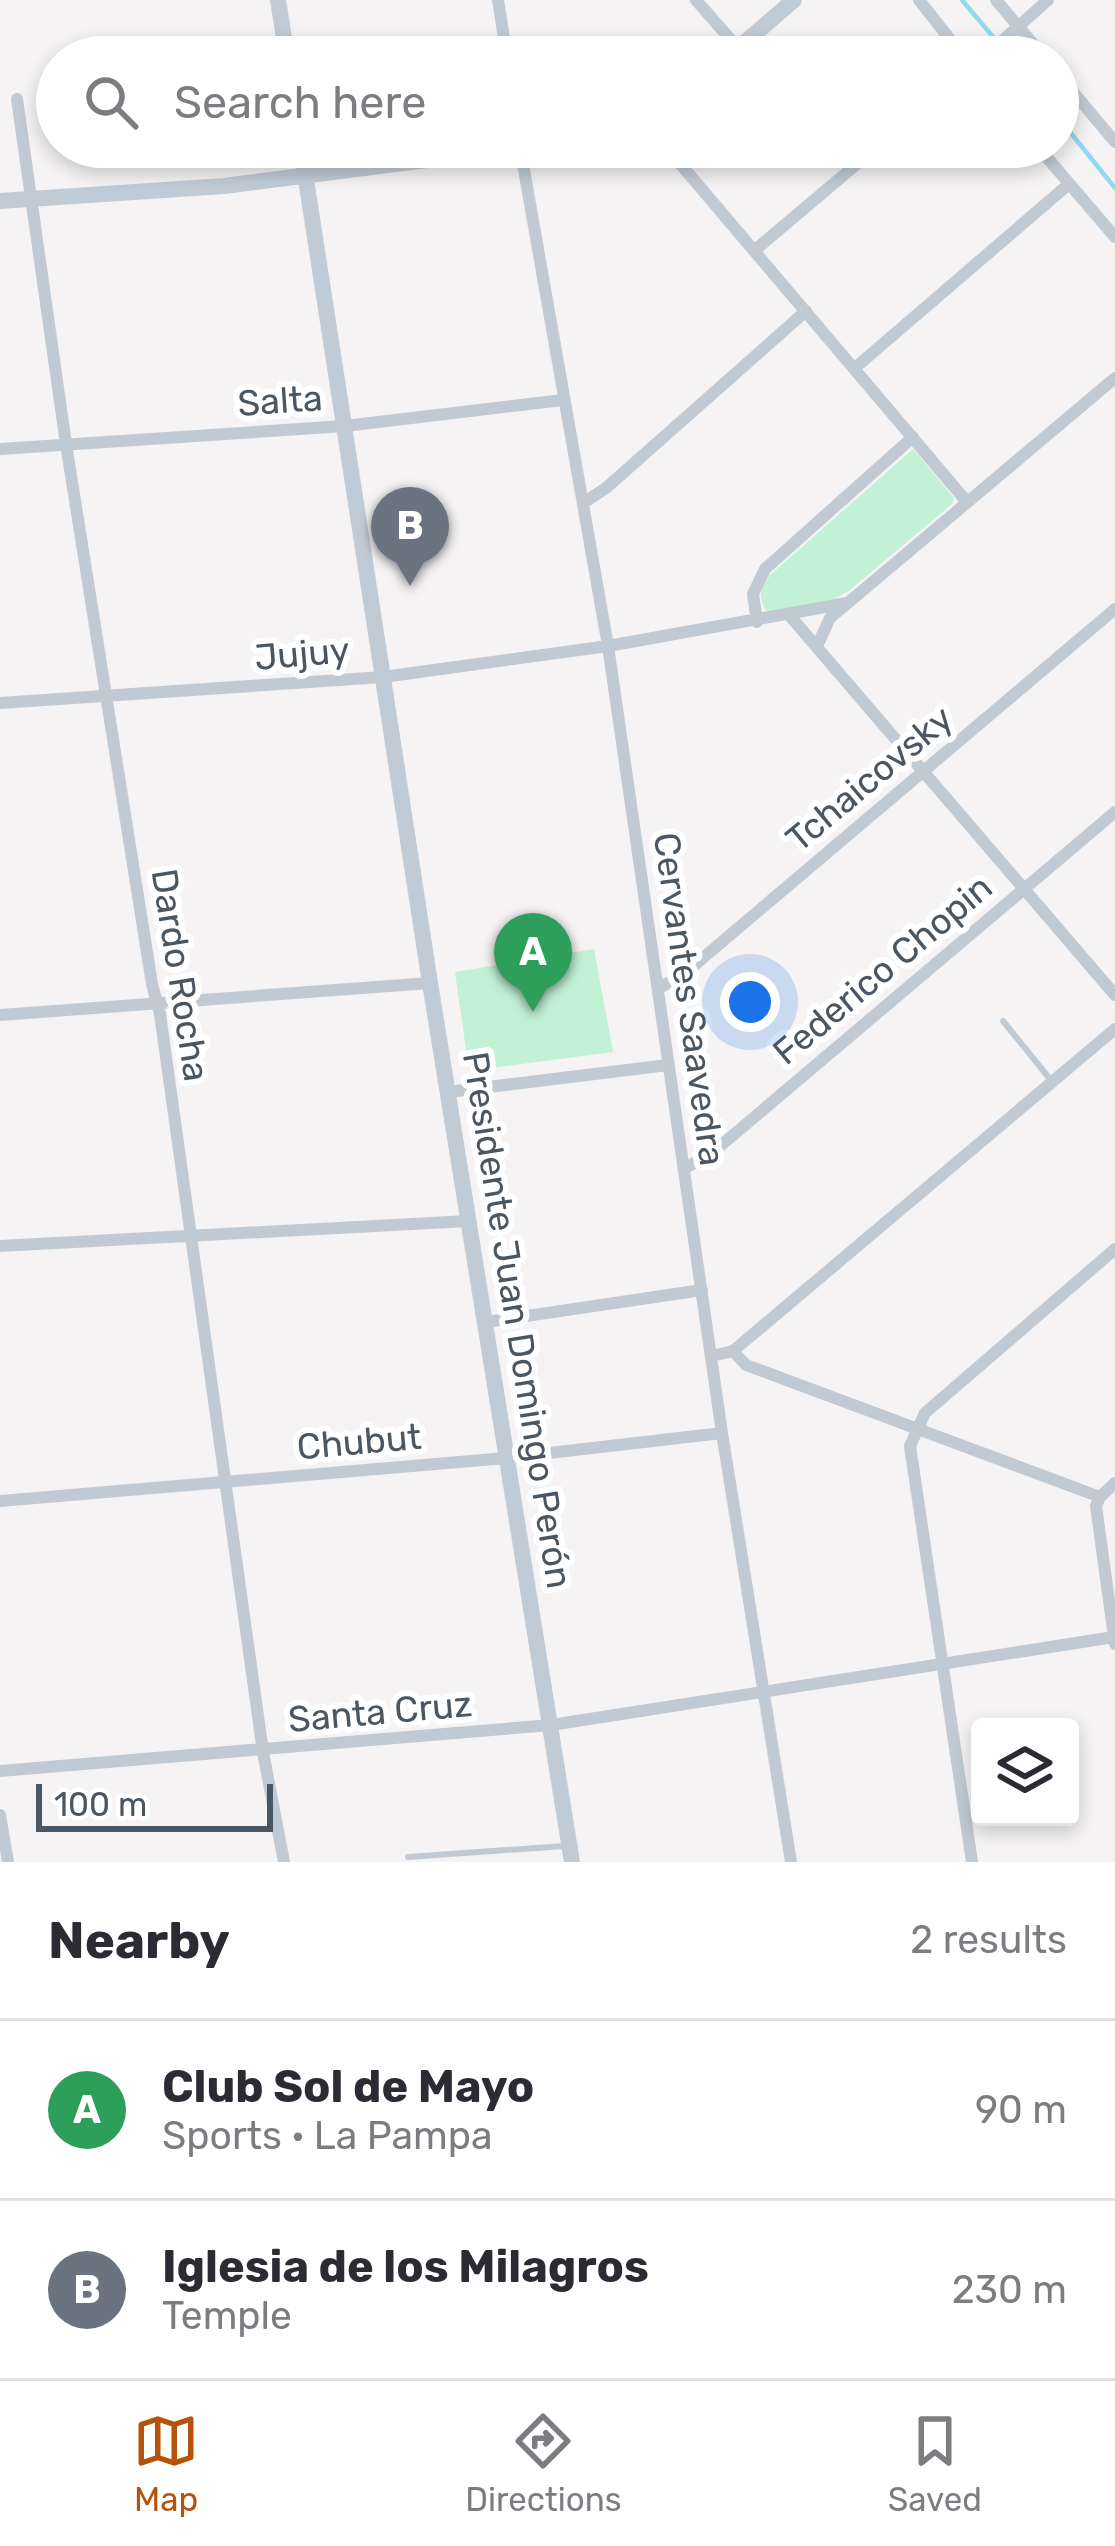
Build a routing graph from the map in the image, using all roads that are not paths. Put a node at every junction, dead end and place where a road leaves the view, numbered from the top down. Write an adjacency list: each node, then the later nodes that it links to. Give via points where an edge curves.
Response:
1 (278, 0): 9 (street)
2 (498, 0): 10 (street)
3 (696, 0): 11 (street)
4 (794, 0): 12 (street)
5 (919, 0): 13 (street)
6 (996, 0): 8 (street)
7 (1048, 0): 8 (street)
8 (1016, 31): 14 (street); 15 (street)
9 (284, 36)
10 (503, 36)
11 (721, 36)
12 (753, 36)
13 (947, 36)
14 (1010, 36)
15 (1021, 36)
16 (17, 99): 27 (street, Dardo Rocha)
17 (1079, 99): 18 (street)
18 (1115, 142)
19 (304, 168): 25 (street, Presidente Juan Domingo Perón)
20 (372, 168): 25 (street)
21 (523, 168): 34 (street, Cervantes Saavedra)
22 (684, 168): 30 (street)
23 (852, 168): 30 (street)
24 (1057, 168): 26 (street)
25 (306, 177): 27 (street); 35 (street, Presidente Juan Domingo Perón)
26 (1070, 184): 29 (street); 32 (street)
27 (30, 200): 28 (street); 37 (street, Dardo Rocha)
28 (0, 201)
29 (1115, 237)
30 (755, 250): 31 (street)
31 (806, 311): 32 (street); 40 (street)
32 (856, 368): 36 (street)
33 (1115, 378): 39 (street)
34 (563, 400): 35 (street, Salta); 40 (street, Cervantes Saavedra)
35 (345, 426): 37 (street, Salta); 47 (street, Presidente Juan Domingo Perón)
36 (913, 437): 39 (street); 44 (street, via 765,569 752,594)
37 (66, 444): 38 (street, Salta); 48 (street, Dardo Rocha)
38 (0, 449)
39 (967, 502): 41 (street)
40 (583, 503): 45 (street, Cervantes Saavedra)
41 (847, 603): 43 (street, Jujuy); 46 (street)
42 (1115, 609): 50 (street, Tchaicovsky)
43 (790, 616): 44 (street, Jujuy); 46 (street)
44 (757, 622): 45 (street, Jujuy)
45 (608, 646): 47 (street, Jujuy); 54 (street, Cervantes Saavedra)
46 (817, 646): 50 (street)
47 (383, 677): 48 (street, Jujuy); 53 (street, Presidente Juan Domingo Perón)
48 (105, 696): 49 (street, Jujuy); 56 (street, Dardo Rocha)
49 (0, 703)
50 (924, 772): 52 (street); 54 (street, Tchaicovsky)
51 (1115, 812): 52 (street, Federico Chopin)
52 (1023, 890): 55 (street); 63 (street, Federico Chopin, via 712,1154)
53 (430, 982): 56 (street); 62 (street, Presidente Juan Domingo Perón)
54 (658, 988): 60 (street, Cervantes Saavedra)
55 (1115, 995)
56 (157, 1001): 57 (street); 65 (street, Dardo Rocha)
57 (0, 1015)
58 (1003, 1022): 61 (lane)
59 (1115, 1029): 61 (street)
60 (668, 1065): 62 (street); 63 (street, Cervantes Saavedra)
61 (1052, 1082): 70 (street)
62 (448, 1092): 64 (street, Presidente Juan Domingo Perón)
63 (685, 1168): 68 (street, Cervantes Saavedra)
64 (468, 1221): 65 (street); 69 (street, Presidente Juan Domingo Perón)
65 (188, 1234): 66 (street); 75 (street, Dardo Rocha)
66 (0, 1246)
67 (1115, 1249): 72 (street)
68 (702, 1290): 69 (street); 71 (street, Cervantes Saavedra)
69 (486, 1322): 74 (street, Presidente Juan Domingo Perón)
70 (734, 1352): 71 (street); 72 (street, via 746,1365)
71 (712, 1356): 73 (street, Cervantes Saavedra)
72 (916, 1428): 77 (street); 80 (street, via 910,1458)
73 (722, 1433): 74 (street, Chubut); 81 (street, Cervantes Saavedra)
74 (506, 1458): 75 (street, Chubut); 82 (street, Presidente Juan Domingo Perón)
75 (224, 1482): 78 (street, Chubut); 83 (street, Dardo Rocha)
76 (1115, 1483): 77 (street)
77 (1100, 1497): 79 (street)
78 (0, 1501)
79 (1114, 1640): 80 (street, Santa Cruz)
80 (940, 1667): 81 (street, Santa Cruz); 91 (street)
81 (764, 1694): 82 (street, Santa Cruz); 90 (street, Cervantes Saavedra)
82 (551, 1725): 83 (street, Santa Cruz); 86 (street, Presidente Juan Domingo Perón)
83 (262, 1752): 84 (street, Santa Cruz); 89 (street, Dardo Rocha)
84 (0, 1771)
85 (0, 1814): 88 (street)
86 (570, 1854): 87 (lane)
87 (408, 1857)
88 (8, 1862)
89 (284, 1862)
90 (791, 1862)
91 (972, 1862)

